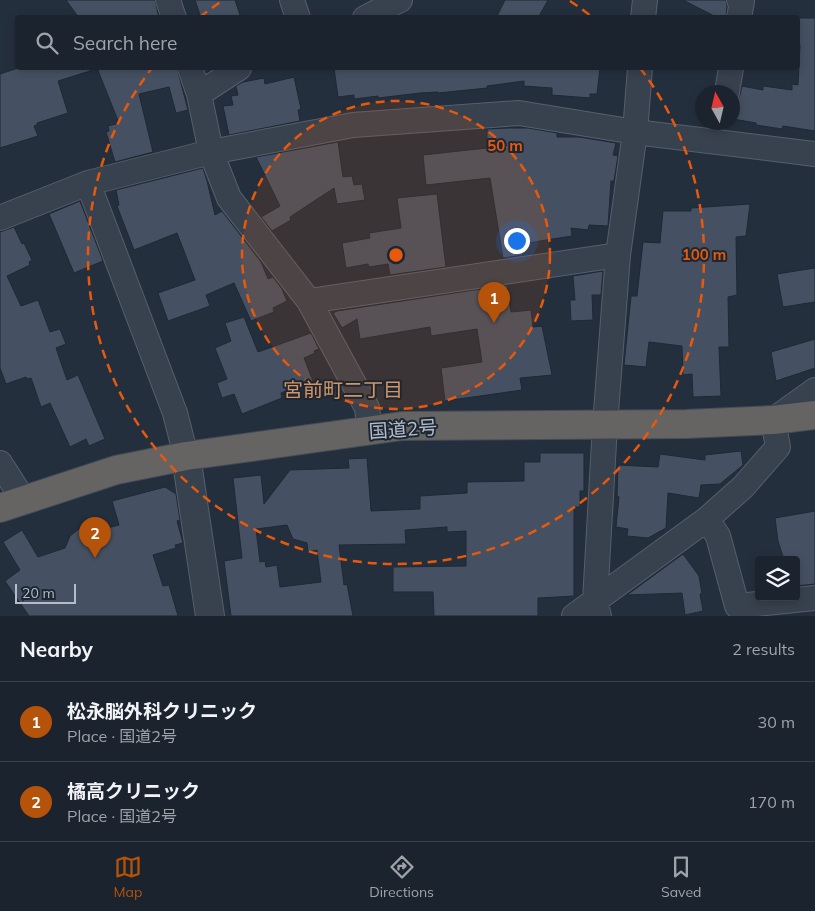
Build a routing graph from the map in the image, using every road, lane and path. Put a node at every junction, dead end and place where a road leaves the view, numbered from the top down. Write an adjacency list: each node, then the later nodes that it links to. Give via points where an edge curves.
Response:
1 (168, 0): 6 (street)
2 (292, 0): 7 (street)
3 (400, 0): 8 (street)
4 (645, 0): 9 (street)
5 (740, 0): 10 (street)
6 (173, 15)
7 (297, 15)
8 (371, 15)
9 (644, 15)
10 (740, 15)
11 (191, 70): 16 (street)
12 (236, 70): 16 (street)
13 (640, 70): 17 (street)
14 (731, 70): 15 (street)
15 (728, 85)
16 (199, 94): 19 (street)
17 (636, 132): 18 (street); 19 (street, via 519,113 353,125); 23 (street)
18 (721, 132): 20 (street)
19 (211, 152): 21 (street); 24 (street, via 229,198)
20 (815, 154)
21 (88, 183): 22 (street); 30 (street, via 175,413)
22 (0, 218)
23 (618, 255): 24 (street); 28 (street)
24 (309, 301): 29 (street, via 367,408)
25 (815, 390): 27 (street)
26 (815, 415): 27 (highway, 国道2号)
27 (773, 420): 28 (highway, 国道2号); 33 (street, via 778,447)
28 (605, 425): 29 (highway, 国道2号, via 402,426); 35 (street)
29 (370, 431): 30 (highway, 国道2号)
30 (186, 456): 32 (highway, 国道2号, via 116,470); 36 (street)
31 (0, 464): 32 (street)
32 (12, 504)
33 (707, 519): 34 (street, via 718,536 738,606); 35 (street)
34 (815, 598)
35 (597, 608): 37 (street)
36 (210, 616)
37 (574, 616)

